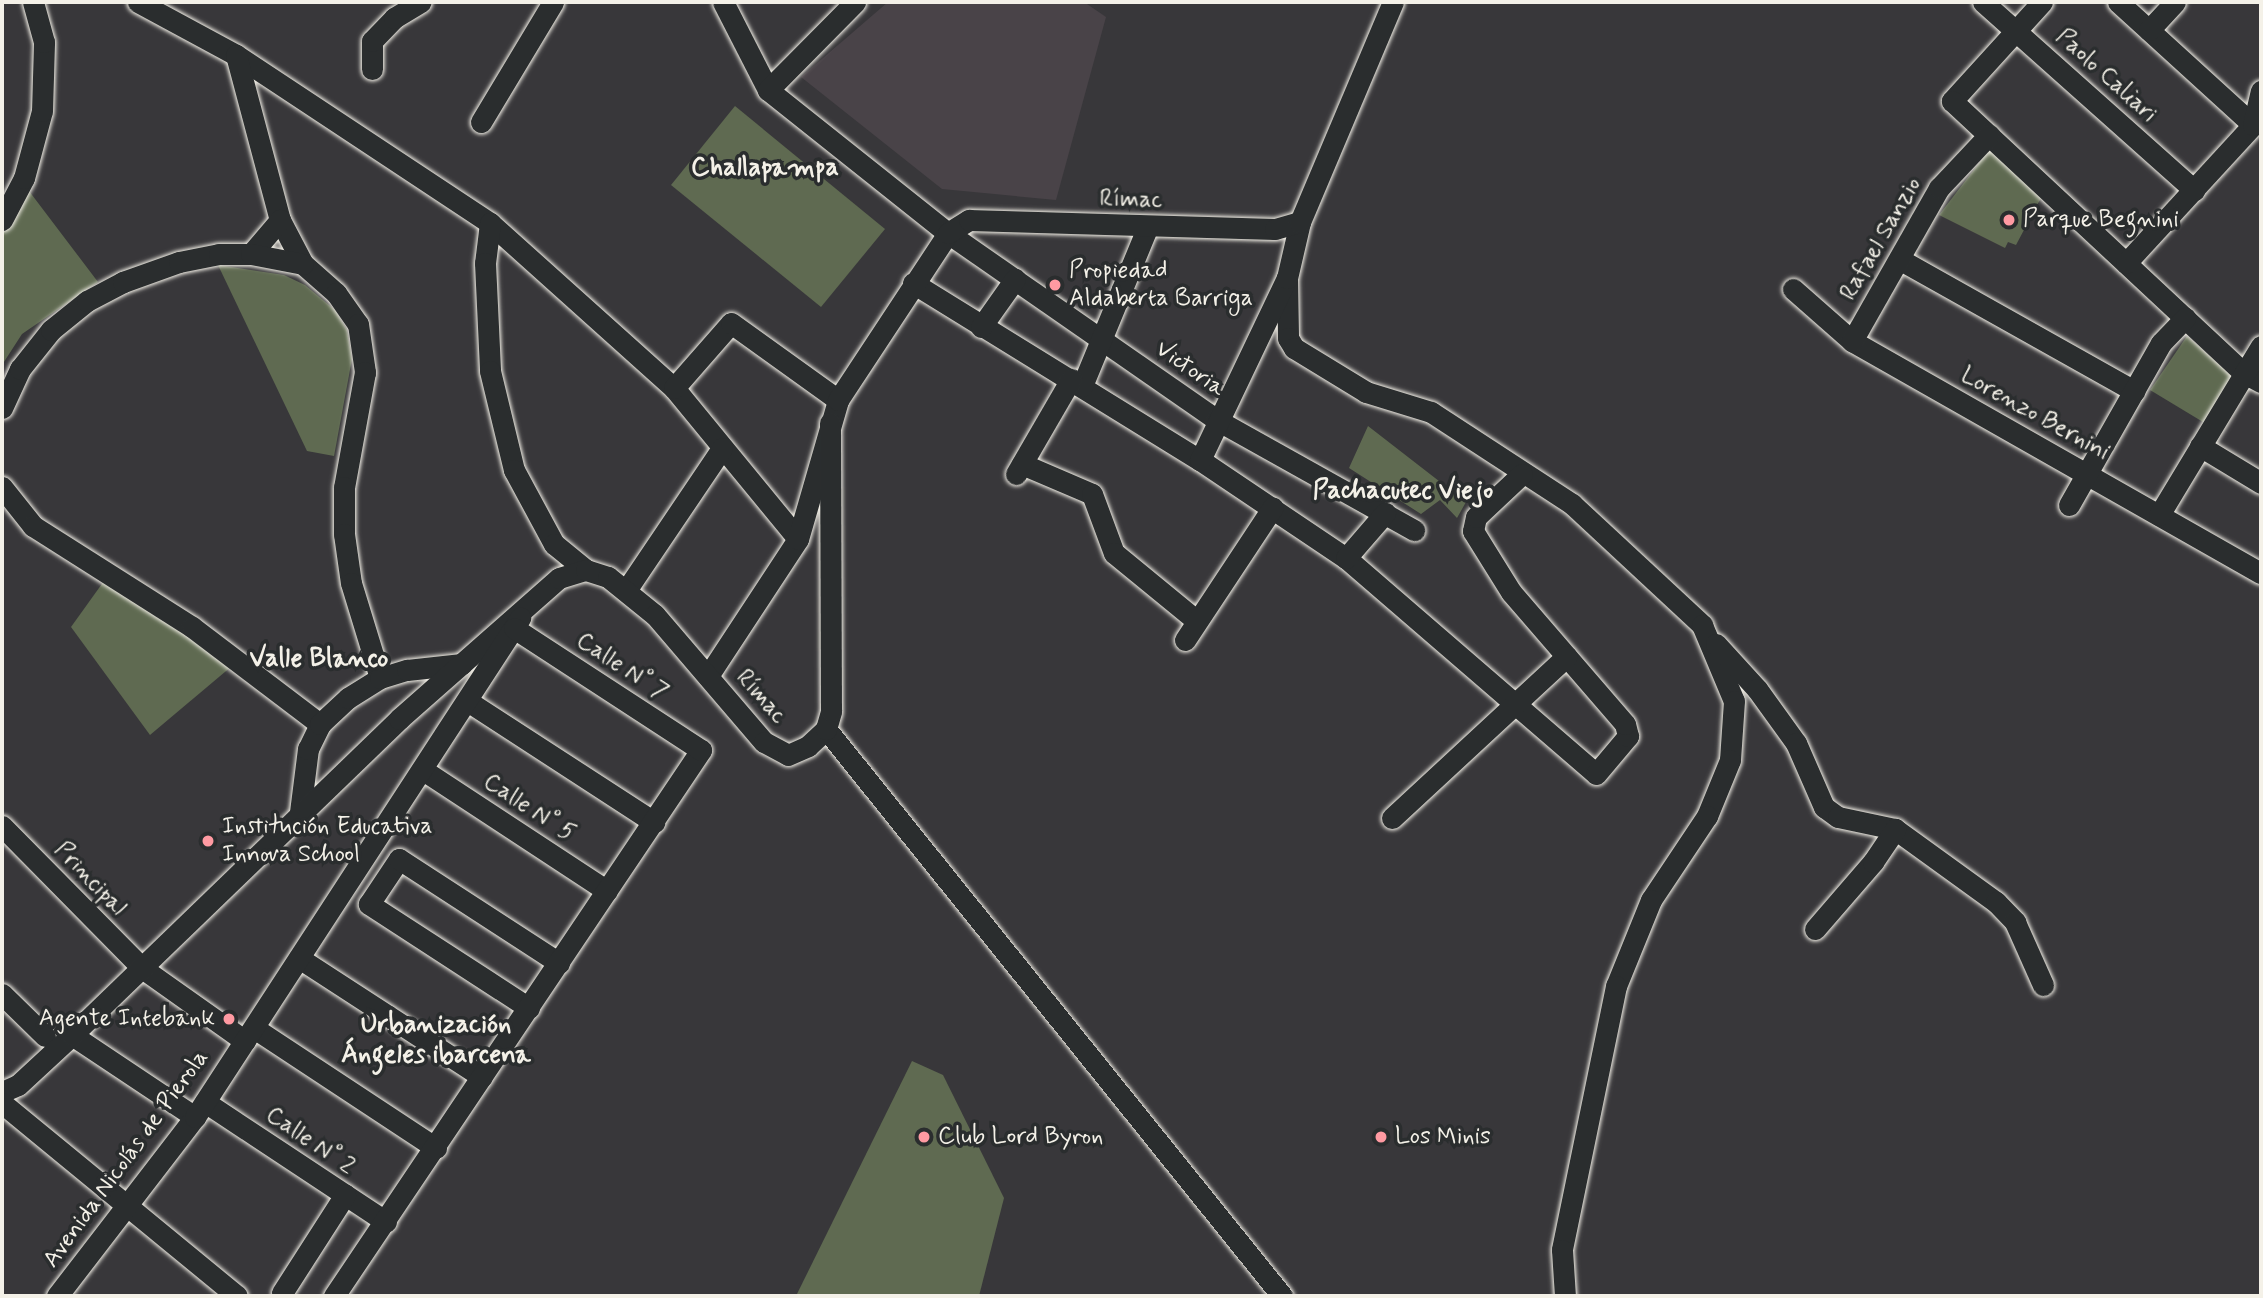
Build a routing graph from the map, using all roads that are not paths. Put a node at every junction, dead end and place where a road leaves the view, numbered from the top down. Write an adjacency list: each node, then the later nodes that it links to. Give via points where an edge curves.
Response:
1 (33, 2): 23 (street, via 44,42 42,111 24,178)
2 (138, 2): 14 (street)
3 (421, 2): 15 (street, via 394,18 372,41)
4 (554, 2): 18 (street)
5 (723, 2): 16 (street)
6 (855, 2): 16 (street)
7 (1393, 2): 24 (street)
8 (1983, 2): 13 (street, Paolo Caliari)
9 (2042, 2): 13 (street)
10 (2118, 2): 12 (street)
11 (2175, 2): 12 (street)
12 (2149, 30): 19 (street)
13 (2016, 31): 20 (street, via 1952,101); 21 (street, Paolo Caliari)
14 (236, 55): 22 (street); 25 (street)
15 (372, 69)
16 (768, 90): 27 (street, Victoria)
17 (2261, 91): 19 (street)
18 (481, 122)
19 (2253, 125): 21 (street)
20 (1989, 135): 29 (street, Rafael Sanzio, via 1939,188); 30 (street)
21 (2194, 190): 30 (street)
22 (280, 219): 28 (street); 31 (street)
23 (2, 220)
24 (1300, 222): 26 (street, Rímac, via 1275,229); 32 (street)
25 (490, 223): 43 (street); 63 (street, via 485,263 490,371 514,470 554,544)
26 (1147, 228): 27 (street, Rímac, via 969,220); 38 (street)
27 (948, 233): 33 (street, Victoria); 34 (street, Rímac)
28 (251, 254): 31 (street); 46 (street, via 179,262 87,301 51,330 20,369)
29 (1899, 259): 39 (street, Rafael Sanzio); 44 (street)
30 (2126, 263): 36 (street)
31 (303, 264): 74 (street, via 337,293 358,324 365,372 344,487 344,534 351,583)
32 (1287, 278): 47 (street); 52 (street, via 1288,338 1294,348 1366,392 1431,412)
33 (1015, 279): 37 (street); 38 (street, Victoria)
34 (913, 283): 37 (street); 45 (street, Rímac)
35 (1793, 289): 39 (street, Lorenzo Bernini)
36 (2185, 318): 41 (street); 44 (street, via 2161,343)
37 (981, 327): 42 (street)
38 (1102, 340): 42 (street); 47 (street, Victoria)
39 (1852, 341): 53 (street, Lorenzo Bernini)
40 (2261, 346): 41 (street)
41 (2253, 378): 49 (street)
42 (1076, 383): 51 (street); 67 (street, via 1019,470 1092,494 1114,553)
43 (674, 388): 45 (street, via 731,323); 50 (street)
44 (2134, 391): 53 (street)
45 (838, 400): 48 (street, Rímac)
46 (2, 408)
47 (1217, 419): 51 (street); 58 (street, Victoria)
48 (830, 423): 61 (street, Rímac); 78 (street, Rímac, via 831,711)
49 (2200, 446): 54 (street); 59 (street)
50 (722, 448): 61 (street); 65 (street)
51 (1200, 460): 57 (street)
52 (1522, 474): 69 (street, via 1572,503); 71 (street, via 1476,517 1473,531 1511,592)
53 (2087, 474): 56 (street); 59 (street, Lorenzo Bernini)
54 (2261, 482)
55 (2, 487): 77 (street, via 33,526 192,627)
56 (2069, 505)
57 (1273, 507): 62 (street); 67 (street)
58 (1385, 513): 60 (street, Victoria); 62 (street)
59 (2159, 514): 64 (street, Lorenzo Bernini)
60 (1414, 530)
61 (798, 539): 73 (street, Rímac)
62 (1346, 558): 76 (street)
63 (586, 570): 65 (street); 66 (street, via 559,578)
64 (2261, 573)
65 (627, 589): 73 (street)
66 (534, 596): 68 (street, Avenida Nicolás de Pierola); 72 (street)
67 (1198, 621): 70 (street)
68 (514, 628): 75 (street, Avenida Nicolás de Pierola); 82 (street, Calle N° 7, via 701,750)
69 (1705, 632): 84 (street, via 1757,688 1796,743 1824,807 1838,817); 110 (street, via 1734,701 1730,760 1707,816 1651,900 1616,986 1562,1250)
70 (1185, 640)
71 (1567, 656): 76 (street); 76 (street, via 1625,724 1628,736 1596,774)
72 (461, 664): 74 (street); 80 (street)
73 (708, 676): 78 (street, Rímac, via 779,754 808,746)
74 (380, 678): 77 (street, via 348,698)
75 (469, 702): 79 (street, Avenida Nicolás de Pierola); 82 (street)
76 (1514, 704): 81 (street)
77 (320, 724): 80 (street, via 308,749)
78 (826, 729): 109 (street)
79 (423, 770): 85 (street, Calle N° 5); 87 (street, Avenida Nicolás de Pierola)
80 (300, 812): 89 (street)
81 (1392, 818)
82 (653, 822): 85 (street)
83 (2, 826): 89 (street, Principal)
84 (1895, 829): 86 (street); 90 (street, via 1964,877 2015,922)
85 (607, 891): 88 (street)
86 (1815, 929)
87 (299, 958): 93 (street, Avenida Nicolás de Pierola); 97 (street)
88 (559, 962): 92 (street); 92 (street, via 399,859 369,904)
89 (142, 968): 93 (street, Principal); 95 (street)
90 (2043, 985)
91 (2, 994): 94 (street)
92 (529, 1008): 97 (street)
93 (249, 1034): 100 (street, Avenida Nicolás de Pierola); 101 (street, Principal)
94 (45, 1035)
95 (72, 1035): 98 (street); 100 (street, Calle N° 2)
96 (2, 1069): 98 (street)
97 (482, 1077): 101 (street)
98 (10, 1088)
99 (2, 1103): 103 (street)
100 (200, 1110): 102 (street, Calle N° 2); 103 (street, Avenida Nicolás de Pierola)
101 (436, 1148): 104 (street)
102 (345, 1195): 104 (street, Calle N° 2); 105 (street)
103 (128, 1207): 106 (street, Avenida Nicolás de Pierola); 107 (street)
104 (386, 1222): 108 (street)
105 (282, 1293)
106 (57, 1296)
107 (237, 1296)
108 (334, 1296)
109 (1282, 1296)
110 (1565, 1296)

